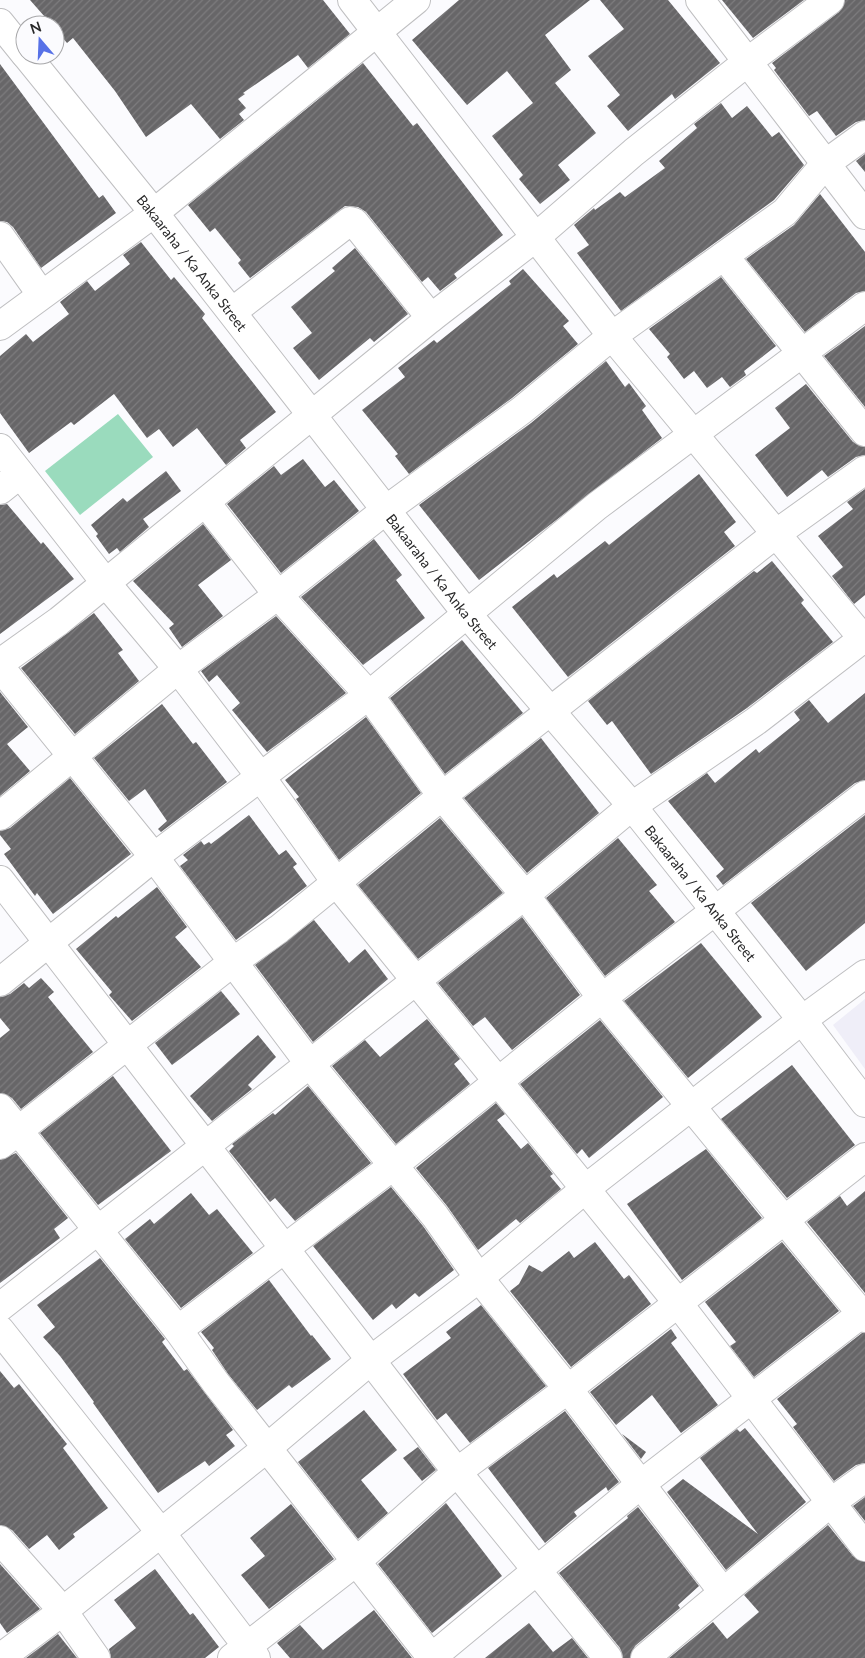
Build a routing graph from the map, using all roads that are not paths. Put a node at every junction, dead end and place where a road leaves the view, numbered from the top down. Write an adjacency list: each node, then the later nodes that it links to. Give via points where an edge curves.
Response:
1 (352, 0): 6 (street)
2 (416, 0): 6 (street)
3 (700, 0): 8 (street)
4 (830, 0): 8 (street)
5 (0, 24): 7 (street, Bakaaraha / Ka Anka Street)
6 (378, 32): 12 (street); 15 (street)
7 (15, 43)
8 (746, 63): 11 (street); 15 (street, via 634,152)
9 (33, 65): 12 (street, Bakaaraha / Ka Anka Street)
10 (865, 135): 11 (street)
11 (825, 164): 13 (street); 16 (street, via 785,212)
12 (154, 212): 17 (street); 19 (street, Bakaaraha / Ka Anka Street)
13 (865, 215)
14 (0, 236): 17 (street)
15 (536, 237): 20 (street); 22 (street)
16 (724, 256): 22 (street); 23 (street)
17 (42, 294): 21 (street)
18 (865, 306): 23 (street)
19 (232, 312): 20 (street, via 350,221); 24 (street, Bakaaraha / Ka Anka Street)
20 (431, 318): 24 (street)
21 (0, 326)
22 (612, 336): 26 (street); 31 (street, via 522,410)
23 (802, 354): 25 (street); 26 (street)
24 (312, 414): 30 (street); 31 (street, Bakaaraha / Ka Anka Street)
25 (865, 432)
26 (693, 434): 32 (street); 35 (street, via 598,506)
27 (0, 448): 29 (street)
28 (865, 470): 32 (street)
29 (10, 482): 33 (street)
30 (206, 503): 33 (street); 34 (street)
31 (386, 509): 34 (street); 35 (street, Bakaaraha / Ka Anka Street)
32 (777, 533): 36 (street); 41 (street)
33 (106, 582): 37 (street); 39 (street)
34 (278, 595): 39 (street); 40 (street)
35 (467, 614): 40 (street); 41 (street, Bakaaraha / Ka Anka Street)
36 (864, 639): 46 (street, via 756,720)
37 (0, 663)
38 (0, 667): 42 (street)
39 (178, 669): 42 (street); 43 (street)
40 (369, 695): 43 (street); 45 (street)
41 (549, 712): 45 (street); 46 (street, Bakaaraha / Ka Anka Street)
42 (71, 757): 47 (street); 48 (street)
43 (260, 776): 48 (street); 50 (street)
44 (865, 795): 52 (street)
45 (442, 796): 50 (street); 51 (street)
46 (632, 806): 51 (street); 52 (street, Bakaaraha / Ka Anka Street)
47 (0, 816)
48 (154, 857): 53 (street); 54 (street)
49 (0, 880): 53 (street)
50 (336, 882): 54 (street, via 280,929); 56 (street)
51 (525, 895): 56 (street); 58 (street)
52 (715, 910): 58 (street); 59 (street, Bakaaraha / Ka Anka Street)
53 (49, 944): 57 (street); 60 (street)
54 (233, 962): 60 (street); 61 (street)
55 (865, 974): 59 (street)
56 (415, 980): 61 (street); 62 (street)
57 (0, 982)
58 (602, 998): 62 (street); 64 (street)
59 (802, 1020): 63 (street, Bakaaraha / Ka Anka Street); 64 (street)
60 (128, 1044): 66 (street); 67 (street)
61 (309, 1063): 67 (street); 69 (street)
62 (497, 1081): 69 (street); 70 (street)
63 (865, 1104)
64 (691, 1105): 70 (street); 71 (street)
65 (0, 1108): 66 (street)
66 (9, 1138): 72 (street)
67 (203, 1146): 72 (street); 73 (street)
68 (865, 1157): 71 (street)
69 (394, 1165): 73 (street); 74 (street)
70 (585, 1189): 74 (street); 75 (street)
71 (784, 1222): 75 (street); 77 (street)
72 (96, 1230): 76 (street); 79 (street)
73 (283, 1248): 79 (street); 80 (street)
74 (479, 1278): 80 (street); 81 (street)
75 (678, 1303): 81 (street); 82 (street)
76 (0, 1307)
77 (864, 1314): 82 (street)
78 (0, 1330): 88 (street)
79 (178, 1330): 83 (street)
80 (371, 1360): 83 (street); 84 (street)
81 (568, 1389): 84 (street); 86 (street)
82 (750, 1398): 86 (street); 87 (street)
83 (267, 1448): 88 (street); 91 (street)
84 (458, 1472): 91 (street); 92 (street)
85 (865, 1478): 87 (street)
86 (640, 1484): 92 (street); 93 (street)
87 (830, 1503): 90 (street); 93 (street)
88 (161, 1533): 94 (street); 95 (street)
89 (0, 1540): 94 (street)
90 (865, 1547)
91 (357, 1561): 95 (street); 98 (street)
92 (537, 1571): 98 (street); 99 (street)
93 (722, 1592): 100 (street)
94 (64, 1611): 96 (street); 97 (street)
95 (245, 1655)
96 (0, 1658)
97 (96, 1658)
98 (432, 1658)
99 (608, 1658)
100 (645, 1658)

